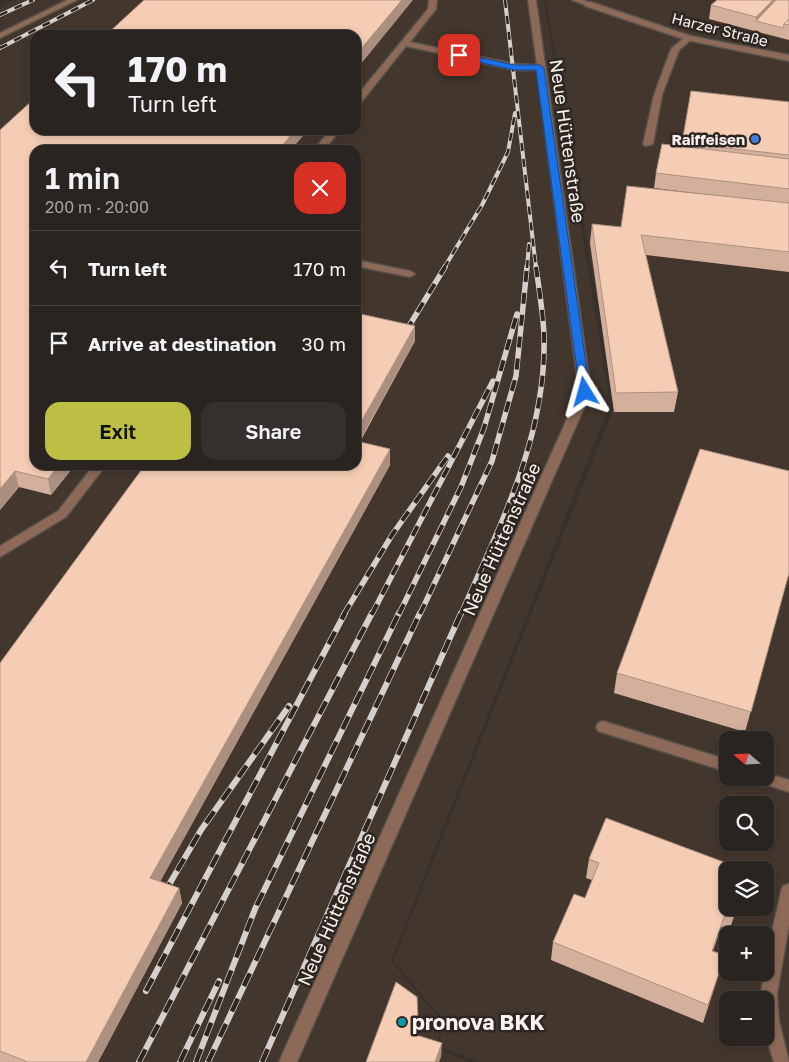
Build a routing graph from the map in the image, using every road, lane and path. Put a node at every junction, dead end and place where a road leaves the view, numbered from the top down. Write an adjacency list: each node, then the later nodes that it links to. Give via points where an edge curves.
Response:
1 (73, 0): 5 (street)
2 (433, 0): 7 (street, via 432,9)
3 (532, 0): 9 (street, Neue Hüttenstraße)
4 (576, 0): 6 (street, Harzer Straße)
5 (0, 36)
6 (689, 38): 8 (street, Harzer Straße); 12 (street, via 675,50 658,95)
7 (404, 43): 9 (street, via 514,67); 10 (street)
8 (789, 58)
9 (540, 68): 23 (street, Neue Hüttenstraße, via 585,392)
10 (361, 97)
11 (331, 135): 13 (street)
12 (648, 144)
13 (323, 145)
14 (361, 264): 15 (street)
15 (410, 274)
16 (96, 470): 17 (street, via 62,514)
17 (0, 552)
18 (603, 726): 19 (street)
19 (719, 763)
20 (774, 781): 21 (street)
21 (789, 786)
22 (789, 891): 24 (street, via 774,959 769,1004 773,1036)
23 (288, 1062)
24 (783, 1062)

